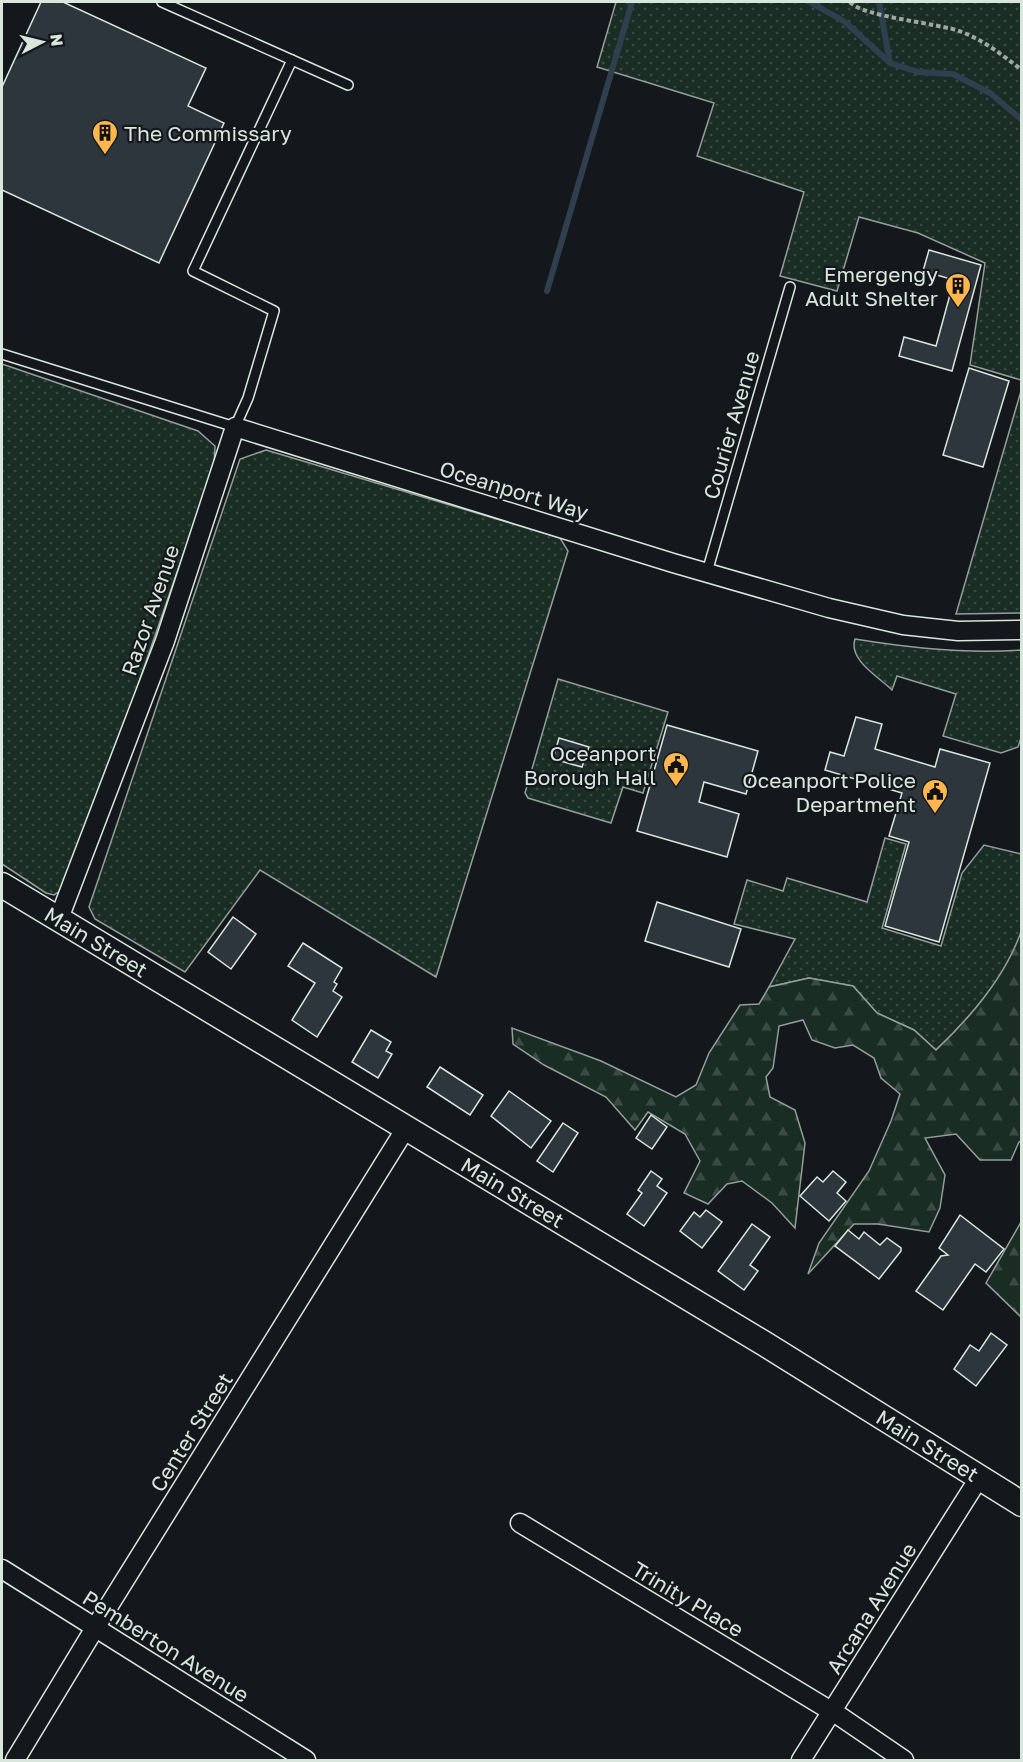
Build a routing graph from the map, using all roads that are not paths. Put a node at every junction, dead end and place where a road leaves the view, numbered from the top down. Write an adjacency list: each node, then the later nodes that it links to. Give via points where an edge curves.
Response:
1 (162, 2): 2 (lane)
2 (292, 60): 3 (lane); 6 (lane, Razor Avenue, via 193,271 274,311 248,398)
3 (348, 85)
4 (790, 287): 7 (lane, Courier Avenue)
5 (2, 354): 6 (lane, Oceanport Way)
6 (235, 427): 7 (street, Oceanport Way); 10 (street, Razor Avenue, via 168,630)
7 (707, 573): 8 (street, Oceanport Way, via 903,625 958,631)
8 (1022, 630)
9 (2, 885): 10 (street, Main Street)
10 (58, 921): 11 (street, Main Street)
11 (406, 1128): 12 (street, Main Street); 16 (street, Center Street)
12 (979, 1478): 13 (street, Main Street); 17 (street, Arcana Avenue)
13 (1022, 1504)
14 (520, 1523): 17 (street, Trinity Place)
15 (2, 1569): 16 (street, Pemberton Avenue)
16 (95, 1628): 18 (street, Center Street); 19 (street, Pemberton Avenue)
17 (831, 1713): 20 (street, Arcana Avenue); 21 (street, Trinity Place)
18 (15, 1761)
19 (306, 1761)
20 (801, 1761)
21 (904, 1761)

